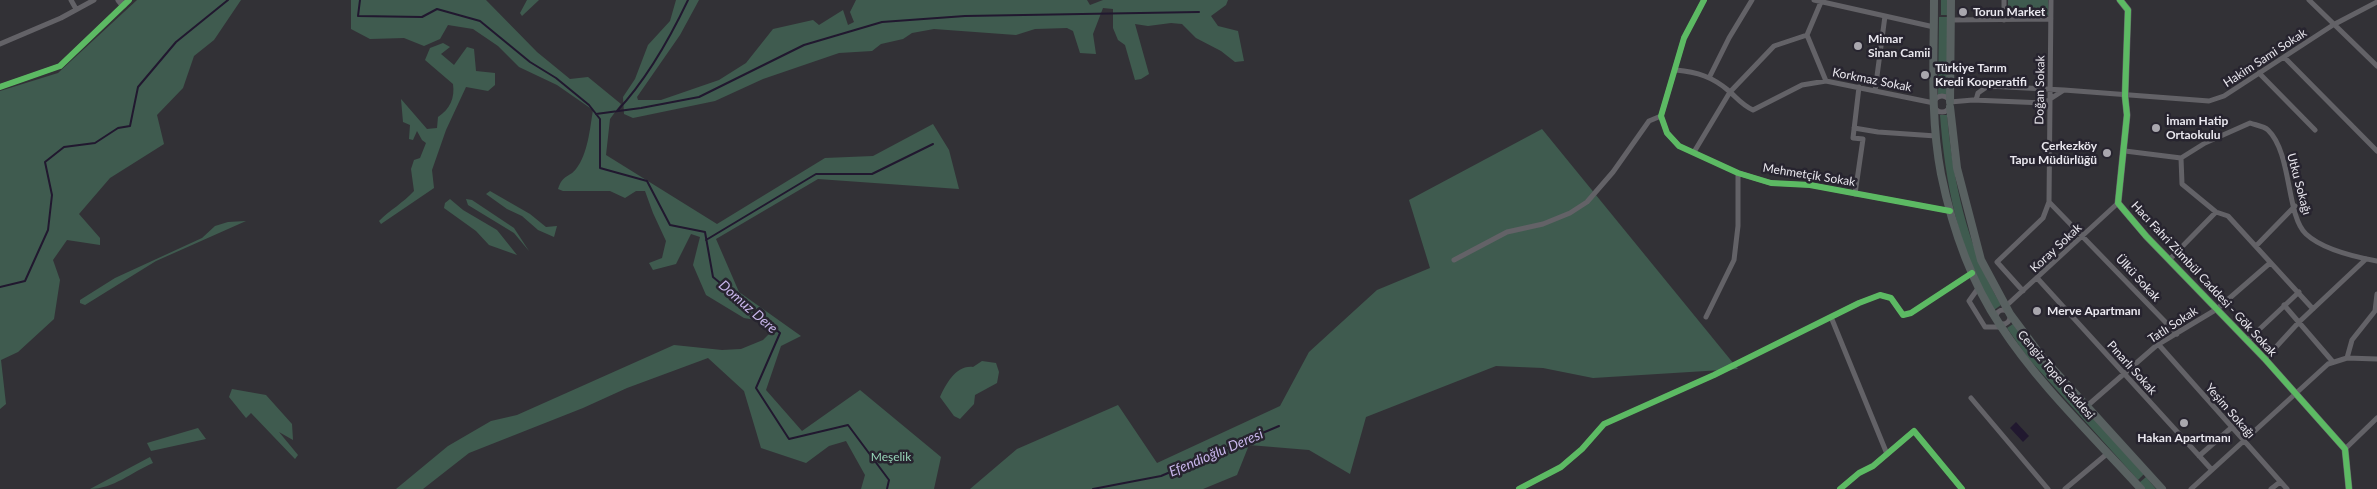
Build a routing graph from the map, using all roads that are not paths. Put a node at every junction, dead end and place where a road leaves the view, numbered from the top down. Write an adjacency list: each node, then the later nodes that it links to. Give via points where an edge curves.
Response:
1 (71, 0): 15 (street)
2 (94, 0): 15 (street)
3 (1704, 0): 26 (street, via 1684,38)
4 (1752, 0): 28 (street)
5 (1814, 0): 13 (street)
6 (1934, 0): 21 (main road, Cengiz Topel Caddesi)
7 (1951, 0): 18 (main road, Cengiz Topel Caddesi)
8 (2004, 0): 19 (street)
9 (2051, 0): 17 (street, Doğan Sokak)
10 (2120, 0): 36 (street, Hacı Fahri Zümbül Caddesi - Gök Sokak, via 2128,10)
11 (2309, 0): 20 (street)
12 (124, 2): 30 (street, via 60,66)
13 (1821, 2): 16 (street); 22 (street)
14 (2377, 2): 20 (street, Hakim Sami Sokak)
15 (76, 9): 23 (street)
16 (1885, 16): 21 (street); 34 (street)
17 (2052, 19): 19 (street); 32 (street, Doğan Sokak)
18 (1951, 20): 19 (street); 40 (main road, Cengiz Topel Caddesi)
19 (2004, 20)
20 (2333, 25): 24 (street, Hakim Sami Sokak); 25 (street)
21 (1934, 27): 39 (main road, Cengiz Topel Caddesi)
22 (1807, 35): 29 (street); 35 (street, via 1774,46)
23 (0, 44)
24 (2284, 58): 27 (street, Hakim Sami Sokak); 45 (street)
25 (2377, 66)
26 (1676, 70): 28 (street, Korkmaz Sokak); 41 (street)
27 (2259, 73): 36 (street, Hakim Sami Sokak, via 2224,96 2209,101); 43 (street)
28 (1710, 76): 35 (street, Korkmaz Sokak)
29 (1826, 81): 31 (street, Korkmaz Sokak); 35 (street, Korkmaz Sokak, via 1802,85 1753,110 1741,105)
30 (0, 88)
31 (1859, 88): 34 (street, Korkmaz Sokak); 42 (street)
32 (2050, 89): 33 (street, Hakim Sami Sokak); 37 (street, Doğan Sokak); 38 (street, Hakim Sami Sokak, via 1988,86 1978,93)
33 (2064, 90): 36 (street, Hakim Sami Sokak); 37 (street)
34 (1875, 91): 39 (street, Korkmaz Sokak)
35 (1730, 92): 46 (street)
36 (2126, 96): 47 (street, Hacı Fahri Zümbül Caddesi - Gök Sokak)
37 (2050, 99): 38 (street, via 2044,102); 51 (street, Doğan Sokak)
38 (1976, 100): 40 (street)
39 (1934, 103): 40 (street, via 1942,96); 40 (street, via 1942,112); 44 (main road, Cengiz Topel Caddesi)
40 (1950, 104): 70 (main road, Cengiz Topel Caddesi, via 1956,168 1981,260)
41 (1661, 116): 46 (street, Mehmetçik Sokak, via 1667,133 1679,146); 59 (street, via 1649,121 1587,202 1542,224 1507,232)
42 (1854, 128): 44 (street); 50 (street, via 1853,138 1863,139)
43 (2315, 130)
44 (1936, 136): 54 (main road, Cengiz Topel Caddesi)
45 (2377, 151)
46 (1694, 152): 49 (street, Mehmetçik Sokak)
47 (2125, 152): 48 (street); 52 (street, Hacı Fahri Zümbül Caddesi - Gök Sokak)
48 (2181, 158): 53 (street, Utku Sokağı, via 2205,143 2250,123 2267,129 2278,146); 55 (street, via 2182,184)
49 (1738, 173): 50 (street, Mehmetçik Sokak, via 1771,183 1810,185); 74 (street, via 1734,260)
50 (1855, 194): 54 (street, Mehmetçik Sokak)
51 (2049, 202): 56 (street); 66 (street, via 2043,218 1998,262)
52 (2118, 203): 56 (street, Koray Sokak); 60 (street, Hacı Fahri Zümbül Caddesi - Gök Sokak)
53 (2295, 206): 57 (street); 58 (street, Utku Sokağı, via 2305,233 2321,245)
54 (1950, 211): 63 (main road, Cengiz Topel Caddesi)
55 (2216, 212): 57 (street, via 2228,216); 60 (street)
56 (2084, 236): 64 (street, Koray Sokak); 78 (street, Ülkü Sokak)
57 (2256, 246): 62 (street)
58 (2366, 259): 61 (street, Utku Sokağı); 72 (street)
59 (1454, 260)
60 (2169, 260): 71 (street, Hacı Fahri Zümbül Caddesi - Gök Sokak)
61 (2377, 261)
62 (2270, 263): 67 (street); 71 (street, Tatlı Sokak)
63 (1972, 273): 65 (main road, Cengiz Topel Caddesi); 75 (street, via 1911,313 1903,315 1891,298 1880,295)
64 (2038, 279): 66 (street, Koray Sokak); 85 (street, Pınarlı Sokak)
65 (1979, 286): 77 (main road, Cengiz Topel Caddesi); 77 (street, via 1969,301 1985,327)
66 (2023, 291): 70 (street, Koray Sokak)
67 (2299, 292): 69 (street); 72 (street)
68 (2377, 294): 81 (street, via 2375,311 2352,340)
69 (2284, 305): 76 (street); 79 (street)
70 (2006, 306): 73 (main road, Cengiz Topel Caddesi)
71 (2217, 309): 78 (street, Tatlı Sokak); 79 (street, Hacı Fahri Zümbül Caddesi - Gök Sokak)
72 (2313, 309): 76 (street)
73 (2010, 314): 77 (street, via 2007,324); 77 (street, via 2004,310 1999,312); 88 (main road, Cengiz Topel Caddesi, via 2042,357)
74 (1706, 317)
75 (1831, 317): 94 (street); 98 (street, via 1714,375 1604,424 1561,467)
76 (2299, 322): 82 (street); 84 (street)
77 (1999, 324): 93 (main road, Cengiz Topel Caddesi, via 2038,376)
78 (2177, 334): 80 (street, Tatlı Sokak)
79 (2247, 340): 82 (street, Hacı Fahri Zümbül Caddesi - Gök Sokak)
80 (2158, 345): 85 (street, Tatlı Sokak); 90 (street, Yeşim Sokağı)
81 (2347, 358): 83 (street); 84 (street)
82 (2265, 359): 86 (street, Hacı Fahri Zümbül Caddesi - Gök Sokak)
83 (2377, 359)
84 (2333, 362): 86 (street)
85 (2124, 374): 88 (street, Tatlı Sokak); 95 (street, Pınarlı Sokak)
86 (2295, 393): 91 (street); 92 (street, Hacı Fahri Zümbül Caddesi - Gök Sokak)
87 (1971, 398): 101 (street)
88 (2087, 406): 104 (main road, Cengiz Topel Caddesi)
89 (2377, 418): 92 (street)
90 (2231, 428): 91 (street, Yeşim Sokağı); 95 (street)
91 (2242, 442): 96 (street); 97 (street, Yeşim Sokağı)
92 (2345, 449): 108 (street)
93 (2108, 453): 102 (street); 103 (main road, Cengiz Topel Caddesi)
94 (1887, 454): 99 (street); 100 (street, via 1914,431)
95 (2199, 456): 96 (street, Pınarlı Sokak)
96 (2212, 470): 105 (street)
97 (2280, 482): 106 (street); 107 (street, Yeşim Sokağı)
98 (1519, 489)
99 (1840, 489)
100 (1962, 489)
101 (2048, 489)
102 (2065, 489)
103 (2141, 489)
104 (2162, 489)
105 (2191, 489)
106 (2271, 489)
107 (2287, 489)
108 (2350, 489)

